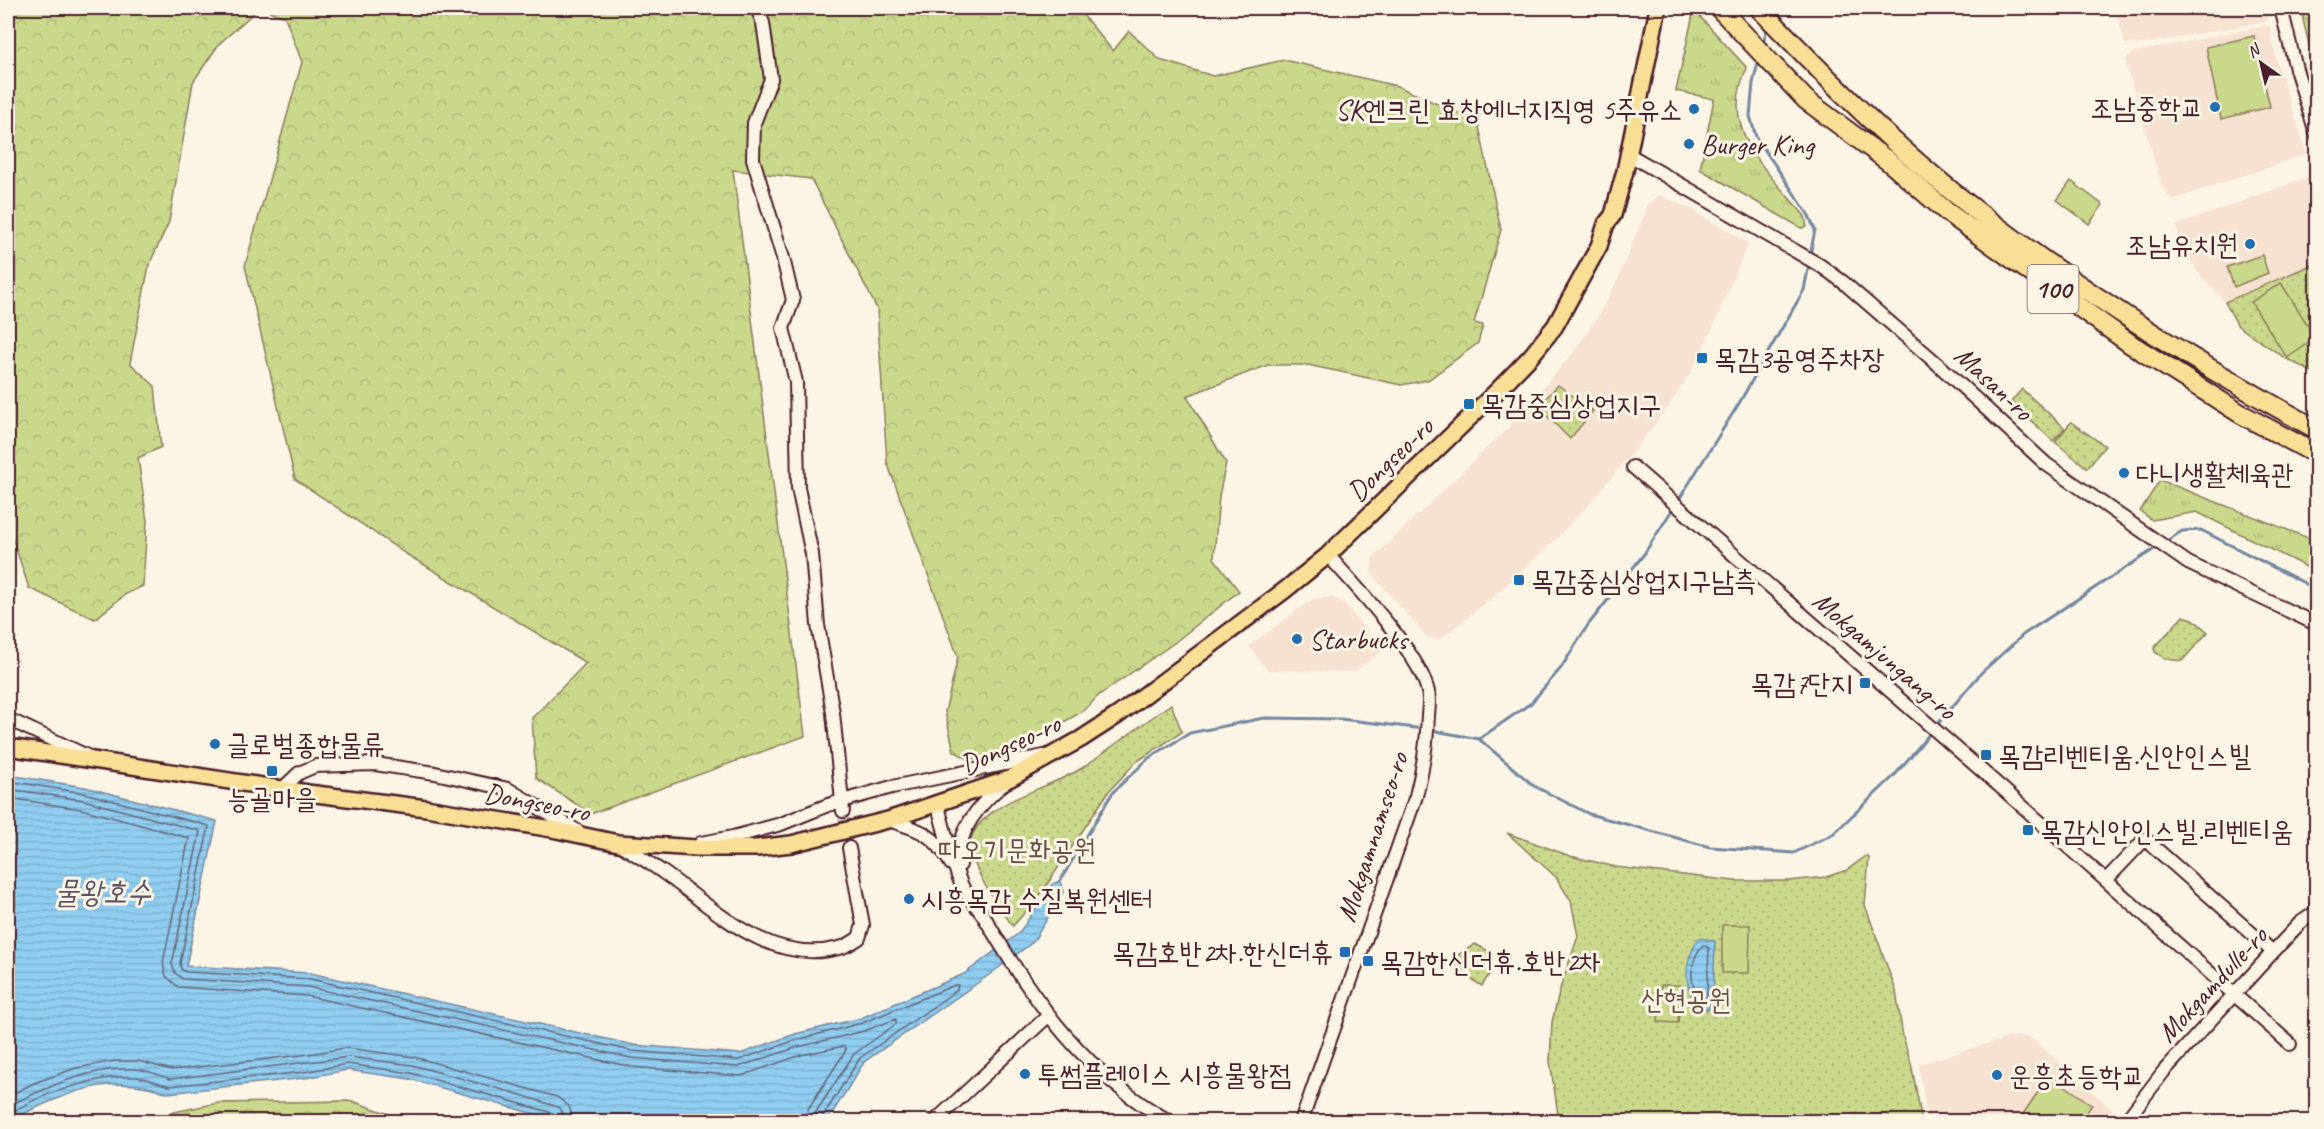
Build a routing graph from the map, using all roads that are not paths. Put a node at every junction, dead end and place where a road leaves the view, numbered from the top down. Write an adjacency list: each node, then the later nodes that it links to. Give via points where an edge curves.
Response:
1 (757, 8): 20 (street, via 771,79 754,123 753,159 793,300 783,328 796,382 798,488 812,554)
2 (1658, 8): 7 (main road, Dongseo-ro)
3 (1719, 8): 9 (highway, 100, via 1806,100 1888,161 1947,212 2132,345 2241,414)
4 (1760, 8): 8 (highway, 100, via 1824,76 1953,192 2019,242 2137,324)
5 (2281, 8): 6 (street)
6 (2316, 133)
7 (1628, 154): 11 (main road, Dongseo-ro, via 1613,215 1555,326 1497,391); 12 (street, Masan-ro, via 1843,282 2046,464 2138,530 2188,563)
8 (2316, 429)
9 (2316, 454)
10 (1638, 471): 26 (street, Mokgamjungang-ro)
11 (1328, 555): 15 (main road, Dongseo-ro, via 1118,715); 35 (street, Mokgamnamseo-ro, via 1417,665 1428,691 1428,738 1416,796)
12 (2316, 624)
13 (8, 719): 16 (street)
14 (8, 747): 16 (main road, Dongseo-ro)
15 (1054, 754): 17 (main road, Dongseo-ro); 20 (street, via 892,787)
16 (96, 761): 18 (main road, Dongseo-ro)
17 (1009, 780): 19 (main road, Dongseo-ro); 27 (street, via 988,796 966,827 959,859)
18 (282, 789): 22 (main road, Dongseo-ro, via 426,808); 22 (street, via 299,773 315,766 375,764 435,773 508,789)
19 (937, 803): 21 (main road, Dongseo-ro); 27 (street)
20 (843, 806): 24 (street, via 734,837)
21 (888, 820): 24 (main road, Dongseo-ro, via 791,844 758,848); 27 (street, via 925,832 934,840)
22 (588, 838): 23 (main road, Dongseo-ro)
23 (618, 843): 24 (main road, Dongseo-ro); 25 (street, via 762,942 804,951 839,948 859,938 863,925)
24 (678, 847)
25 (849, 848)
26 (2106, 880): 29 (street, via 2145,838); 30 (street, Mokgamjungang-ro)
27 (963, 887): 31 (street, via 1011,965)
28 (2316, 912): 29 (street, Mokgamdulle-ro)
29 (2273, 952): 30 (street, Mokgamdulle-ro)
30 (2235, 994): 32 (street, Mokgamjungang-ro); 36 (street, Mokgamdulle-ro, via 2164,1071)
31 (1048, 1015): 33 (street); 34 (street, via 1105,1076)
32 (2290, 1044)
33 (934, 1122)
34 (1171, 1122)
35 (1301, 1122)
36 (2125, 1122)

